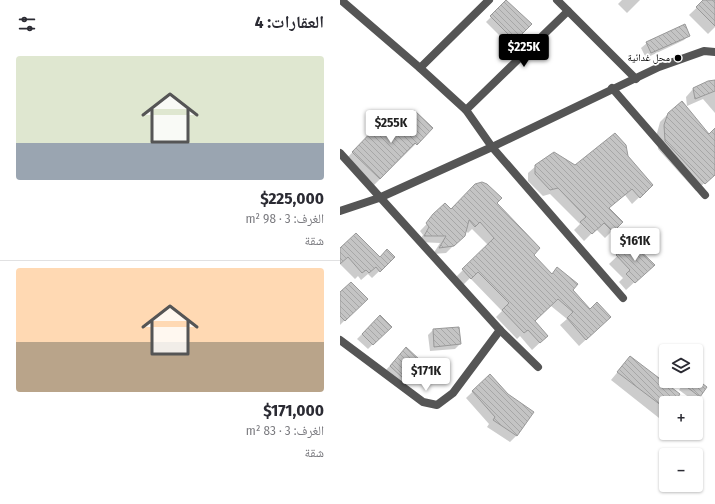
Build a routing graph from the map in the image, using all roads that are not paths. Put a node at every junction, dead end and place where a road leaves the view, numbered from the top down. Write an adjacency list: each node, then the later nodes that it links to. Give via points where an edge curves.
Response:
1 (341, 0): 6 (street)
2 (488, 0): 6 (street)
3 (557, 0): 4 (street)
4 (568, 11): 7 (street); 9 (street)
5 (715, 52): 7 (street, via 704,51 659,67)
6 (420, 68): 9 (street)
7 (636, 79): 8 (street)
8 (612, 88): 10 (street); 12 (street)
9 (466, 110): 10 (street)
10 (492, 147): 13 (street); 15 (street)
11 (340, 153): 13 (street)
12 (705, 195)
13 (379, 198): 14 (street); 16 (street)
14 (340, 211)
15 (623, 298)
16 (500, 330): 17 (street, via 453,393 437,405 424,402); 18 (street)
17 (340, 340)
18 (538, 367)

